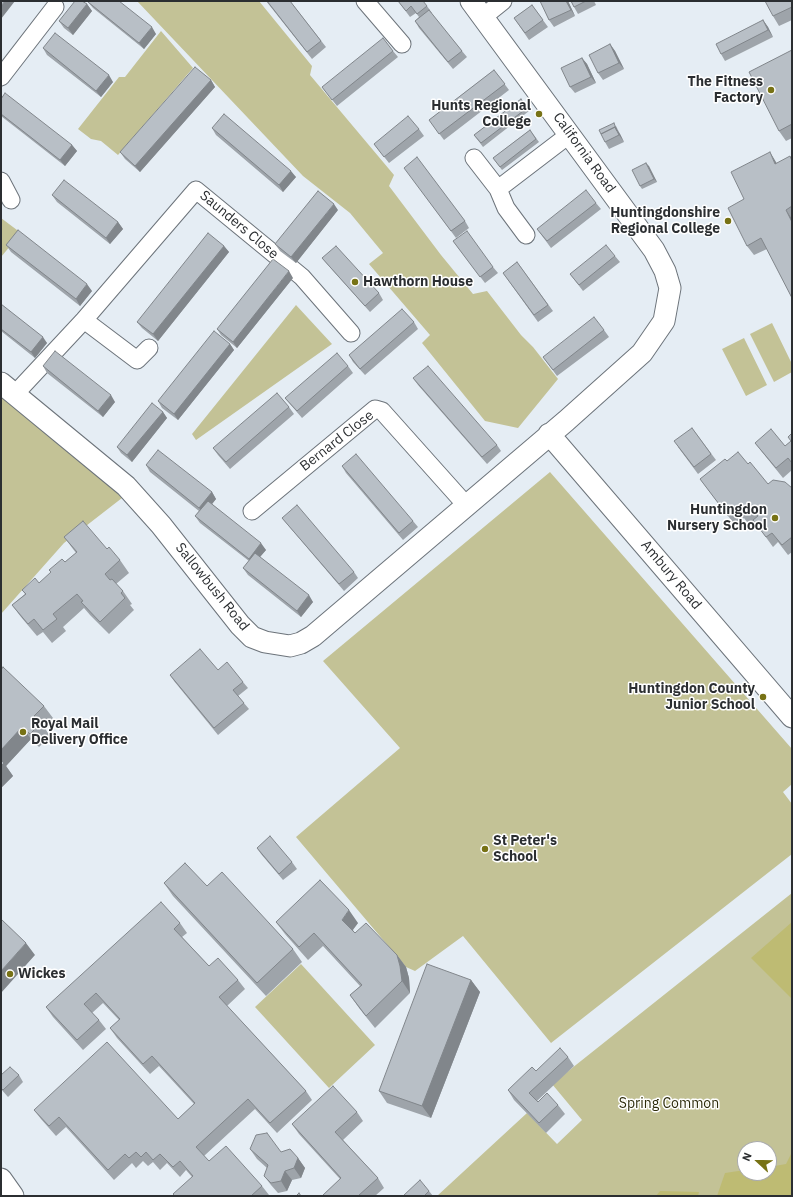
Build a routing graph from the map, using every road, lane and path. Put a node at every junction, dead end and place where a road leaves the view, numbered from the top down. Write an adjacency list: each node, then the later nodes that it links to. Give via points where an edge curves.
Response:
1 (365, 1): 5 (street)
2 (504, 1): 4 (street)
3 (55, 7): 6 (street)
4 (477, 9): 7 (street, California Road)
5 (402, 44)
6 (1, 77)
7 (570, 134): 10 (street); 17 (street, California Road, via 654,250 670,288 664,321 642,353)
8 (474, 158): 10 (street)
9 (1, 180): 11 (street)
10 (498, 189): 12 (street, via 506,208)
11 (11, 200)
12 (526, 235)
13 (84, 320): 14 (street, Saunders Close, via 196,190 302,277); 15 (street, via 137,360); 16 (street, Saunders Close)
14 (351, 333)
15 (149, 348)
16 (8, 389): 18 (street, Sallowbush Road, via 126,486 161,525 240,625 252,637 265,642 290,646 313,636)
17 (549, 434): 18 (street, Sallowbush Road); 20 (street, Ambury Road)
18 (466, 505): 19 (street, Bernard Close, via 382,411 375,409)
19 (252, 511)
20 (792, 716)
21 (1, 1179): 22 (street)
22 (13, 1196)

